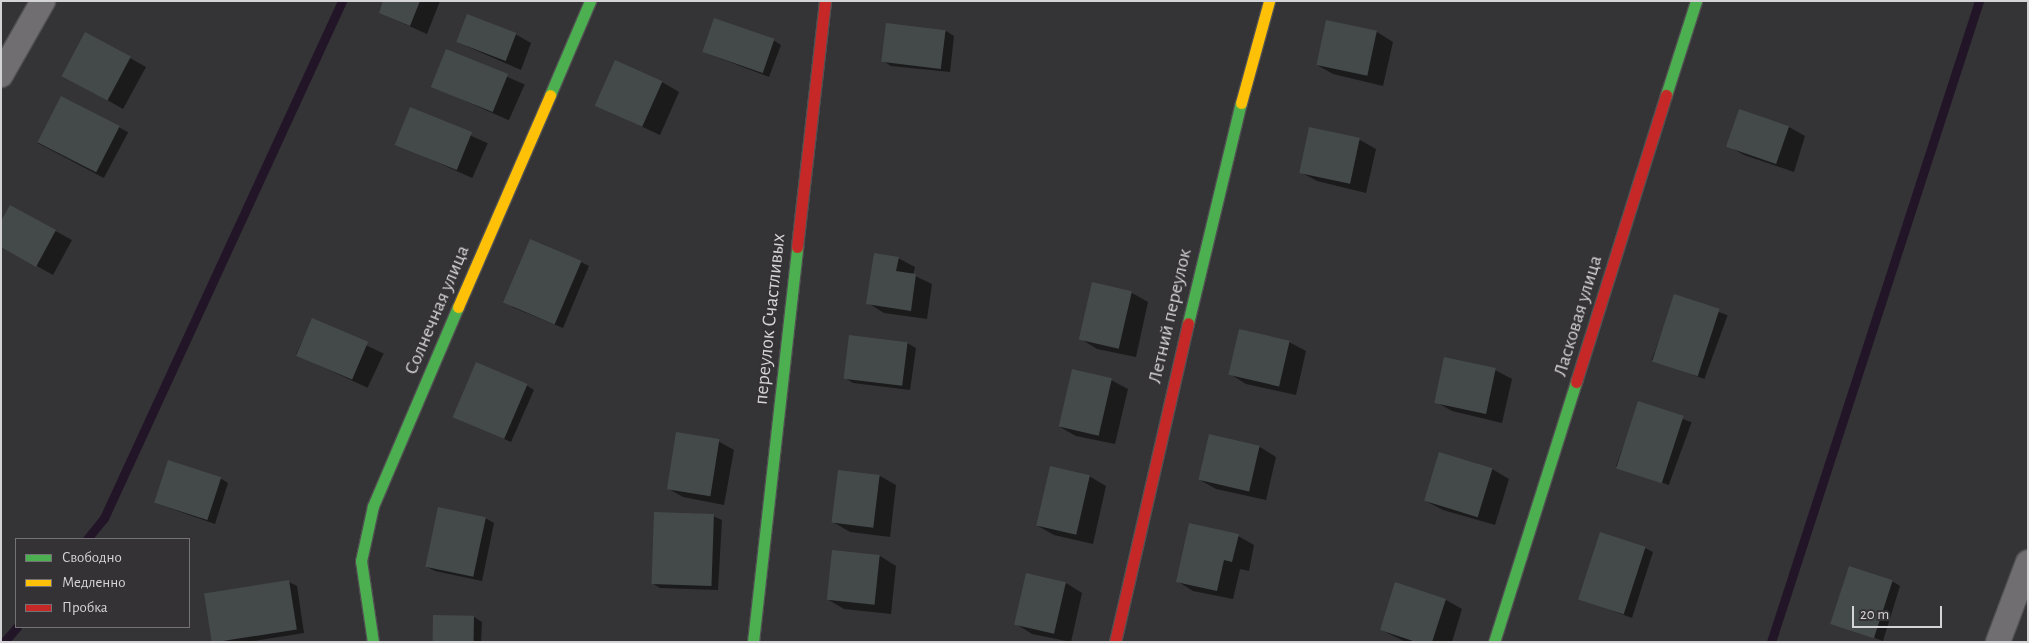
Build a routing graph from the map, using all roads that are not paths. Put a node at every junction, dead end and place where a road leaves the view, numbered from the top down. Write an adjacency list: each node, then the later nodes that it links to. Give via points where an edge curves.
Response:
1 (42, 1): 6 (street)
2 (590, 1): 8 (street, Солнечная улица, via 373,506 361,561)
3 (825, 1): 9 (street, переулок Счастливых)
4 (1269, 1): 10 (street, Летний переулок, via 1220,181)
5 (1696, 1): 11 (street, Ласковая улица)
6 (1, 75)
7 (2028, 562): 12 (street)
8 (373, 642)
9 (754, 642)
10 (1115, 642)
11 (1494, 642)
12 (1998, 642)

